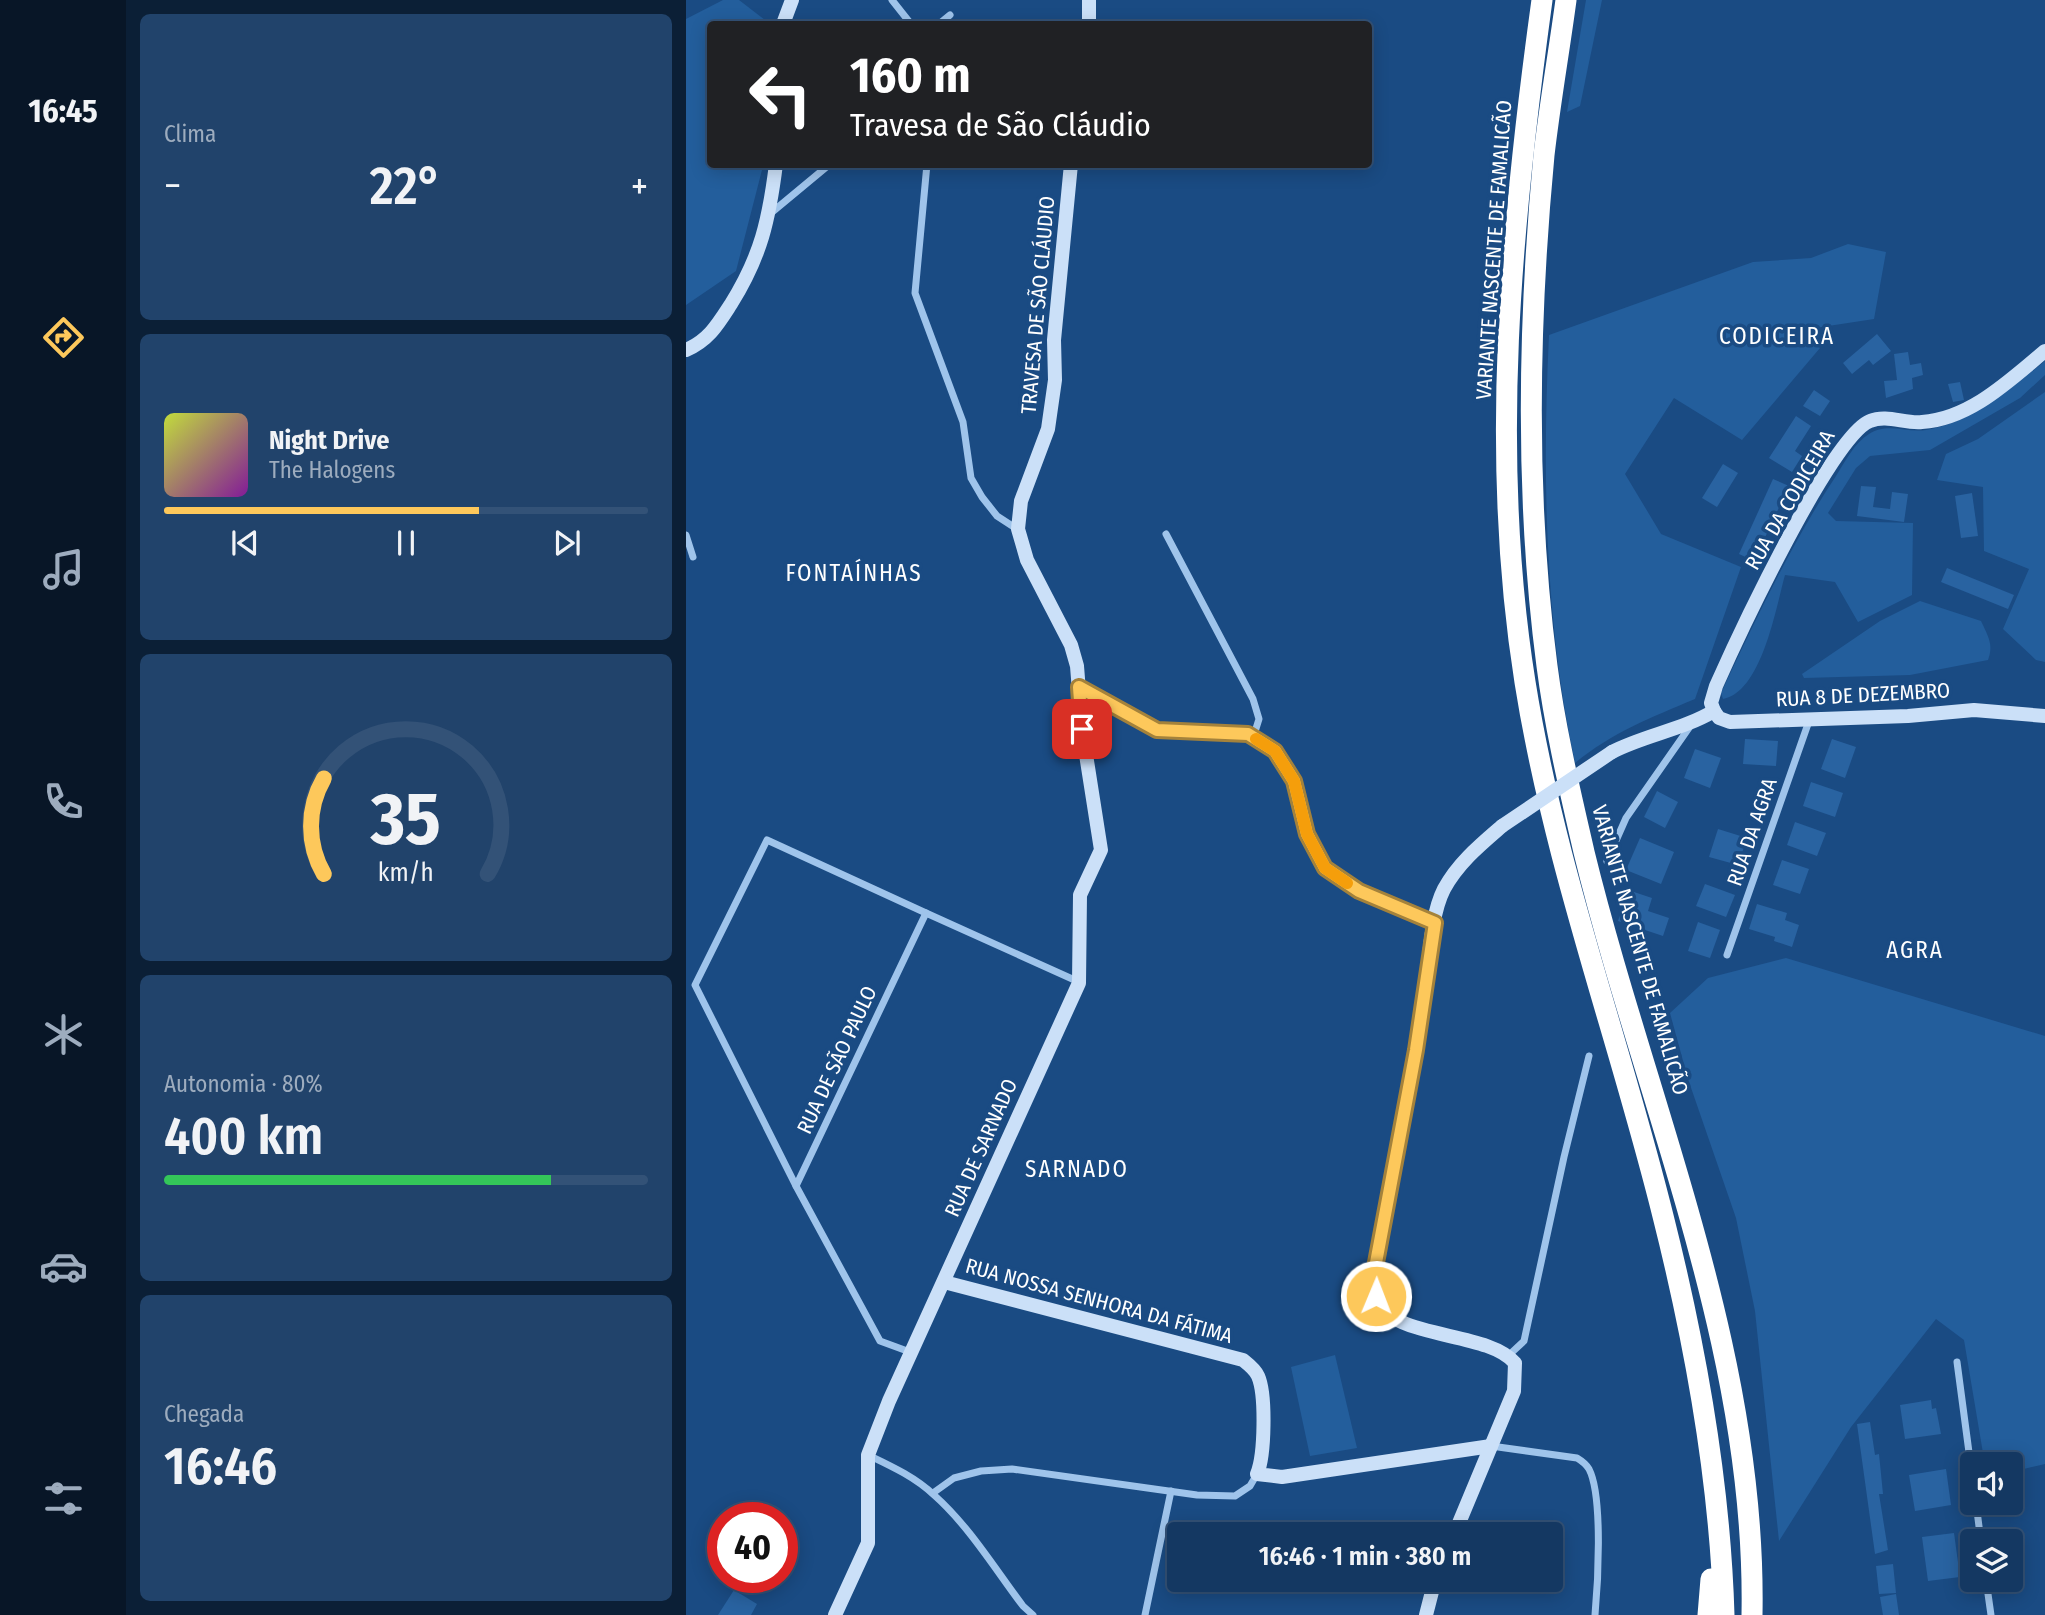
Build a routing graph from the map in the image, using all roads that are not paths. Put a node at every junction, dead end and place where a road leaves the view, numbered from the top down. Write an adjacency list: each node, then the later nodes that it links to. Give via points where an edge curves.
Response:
1 (792, 0): 7 (street)
2 (892, 0): 8 (street)
3 (1089, 0): 10 (street)
4 (1542, 0): 45 (highway, VARIANTE NASCENTE DE FAMALICÃO, via 1521,156 1508,341 1508,496 1524,680 1553,823 1678,1276 1703,1406)
5 (1566, 0): 47 (highway, VARIANTE NASCENTE DE FAMALICÃO, via 1545,155 1532,334 1533,492 1547,668 1597,901 1709,1284 1739,1443)
6 (950, 15): 9 (street)
7 (784, 21)
8 (909, 21)
9 (943, 21)
10 (1089, 21)
11 (775, 168): 15 (street)
12 (825, 168): 15 (street)
13 (928, 168): 18 (street, via 915,293 963,422 971,478 997,516)
14 (1072, 168): 18 (street, TRAVESA DE SÃO CLÁUDIO, via 1052,405 1048,429 1021,501)
15 (768, 216): 16 (street, via 747,279 714,330)
16 (686, 350)
17 (2045, 351): 23 (street, RUA DA CODICEIRA, via 1967,409 1932,421 1888,418 1858,428 1834,460 1771,571 1716,687 1711,703)
18 (1018, 529): 22 (street, TRAVESA DE SÃO CLÁUDIO, via 1027,560 1071,645)
19 (1166, 534): 27 (street, via 1254,699 1259,719)
20 (686, 535): 21 (street)
21 (693, 557)
22 (1079, 687): 27 (street, via 1157,730); 32 (street, RUA DE SARNADO, via 1101,850 1080,895)
23 (1714, 711): 25 (street, RUA 8 DE DEZEMBRO, via 1730,722); 26 (street)
24 (2045, 716): 25 (street, RUA 8 DE DEZEMBRO, via 1974,710)
25 (1809, 721): 31 (street, RUA DA AGRA)
26 (1692, 725): 28 (street, via 1626,818); 30 (street, bridge, via 1666,730 1612,752 1502,826 1455,870 1443,891)
27 (1253, 737): 30 (street, via 1275,751 1294,781 1307,834 1325,868 1359,891)
28 (1607, 860)
29 (926, 913): 32 (street); 34 (street, RUA DE SÃO PAULO); 34 (street, via 767,840 695,985)
30 (1435, 923): 37 (street, via 1375,1268 1376,1296 1392,1316 1415,1327)
31 (1727, 955)
32 (1080, 983): 35 (street, RUA DE SARNADO)
33 (1590, 1056): 37 (street, via 1524,1341)
34 (796, 1186): 36 (street, via 880,1341)
35 (944, 1282): 36 (street, RUA DE SARNADO); 42 (street, RUA NOSSA SENHORA DA FÁTIMA, via 1243,1360 1257,1373 1262,1391)
36 (910, 1352): 41 (street, RUA DE SARNADO)
37 (1509, 1355): 39 (street, via 1515,1363 1514,1391)
38 (1957, 1362): 40 (street)
39 (1491, 1446): 42 (street, via 1282,1477); 46 (street); 54 (street, via 1577,1458 1588,1466 1598,1531)
40 (1969, 1452)
41 (868, 1455): 44 (street); 50 (street, RUA DE SARNADO, via 868,1543)
42 (1257, 1474): 43 (street, via 1250,1486 1235,1496)
43 (1171, 1491): 44 (street, via 1012,1469 954,1478); 52 (street)
44 (933, 1493): 51 (street)
45 (1716, 1511): 55 (highway); 56 (highway, VARIANTE NASCENTE DE FAMALICÃO)
46 (1459, 1522)
47 (1752, 1579): 57 (highway, VARIANTE NASCENTE DE FAMALICÃO); 58 (highway)
48 (1432, 1592): 53 (street)
49 (1988, 1592): 59 (street)
50 (835, 1615)
51 (1033, 1615)
52 (1145, 1615)
53 (1426, 1615)
54 (1595, 1615)
55 (1708, 1615)
56 (1724, 1615)
57 (1752, 1615)
58 (1762, 1615)
59 (1991, 1615)

